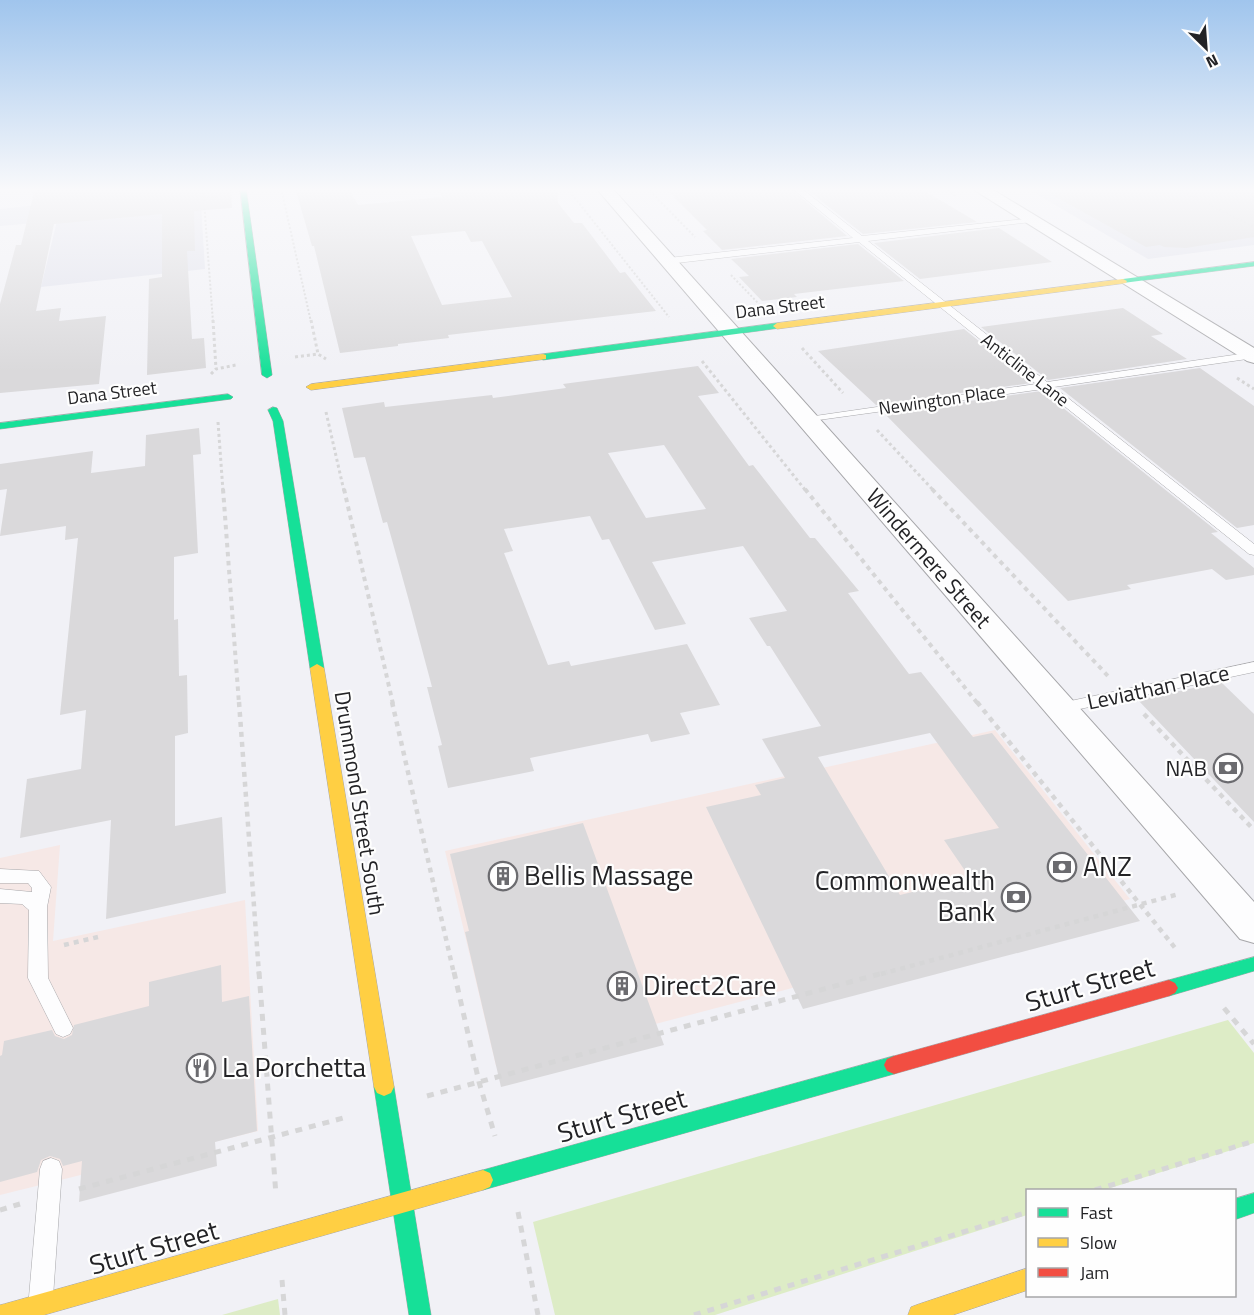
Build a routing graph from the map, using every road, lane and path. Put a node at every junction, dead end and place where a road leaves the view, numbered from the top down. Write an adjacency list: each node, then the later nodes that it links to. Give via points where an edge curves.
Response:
1 (207, 249): 19 (path)
2 (249, 249): 21 (main road, via 261,376 290,375 307,380)
3 (295, 249): 17 (path)
4 (615, 249): 16 (path)
5 (658, 249): 9 (street, Windermere Street)
6 (775, 249): 9 (lane)
7 (873, 249): 13 (lane, Anticline Lane)
8 (1079, 249): 11 (street)
9 (668, 261): 15 (street, Windermere Street)
10 (1254, 264): 11 (main road, Dana Street)
11 (1129, 280): 13 (main road, Dana Street); 18 (street)
12 (757, 303): 14 (path)
13 (942, 304): 14 (main road, Dana Street); 20 (lane, Anticline Lane)
14 (780, 325): 15 (main road, Dana Street); 25 (path)
15 (729, 331): 16 (main road, Dana Street); 26 (street, Windermere Street)
16 (684, 337): 21 (main road, Dana Street); 36 (path)
17 (318, 354)
18 (1253, 356): 20 (lane, Newington Place)
19 (216, 369)
20 (1045, 385): 25 (lane, Newington Place); 28 (lane, Anticline Lane)
21 (311, 387): 44 (main road, Drummond Street South, via 309,394 295,403 267,410 278,421)
22 (233, 397): 23 (main road, Dana Street)
23 (202, 400): 27 (main road, Dana Street); 45 (path, via 202,413 219,422)
24 (326, 412): 43 (path)
25 (861, 412): 26 (lane, Newington Place); 30 (path)
26 (808, 420): 31 (street, Windermere Street)
27 (0, 426)
28 (1254, 551)
29 (1254, 667): 30 (lane, Leviathan Place)
30 (1125, 694): 31 (lane, Leviathan Place); 32 (path)
31 (1061, 708): 34 (street, Windermere Street)
32 (1254, 830)
33 (0, 876): 37 (lane, via 33,876 42,887)
34 (1216, 885): 36 (path); 38 (street, Windermere Street)
35 (0, 896): 37 (lane, via 26,897)
36 (1140, 905): 43 (path)
37 (38, 907): 41 (lane, via 38,978)
38 (1254, 928)
39 (1254, 964): 50 (main road, Sturt Street)
40 (1225, 1008): 42 (path)
41 (63, 1028)
42 (1254, 1044)
43 (479, 1082): 44 (path)
44 (387, 1107): 45 (path); 50 (main road, Drummond Street South)
45 (271, 1138): 49 (path)
46 (1254, 1141): 48 (path)
47 (51, 1169): 49 (lane)
48 (1101, 1189)
49 (49, 1197): 54 (path); 57 (lane)
50 (403, 1203): 57 (main road, Sturt Street); 59 (main road, Drummond Street South)
51 (1254, 1203): 53 (main road)
52 (517, 1208): 60 (path)
53 (1236, 1209)
54 (0, 1210)
55 (1026, 1213): 61 (path)
56 (1026, 1280): 62 (main road)
57 (40, 1305): 58 (main road, Sturt Street)
58 (4, 1315)
59 (420, 1315)
60 (538, 1315)
61 (694, 1315)
62 (919, 1315)

